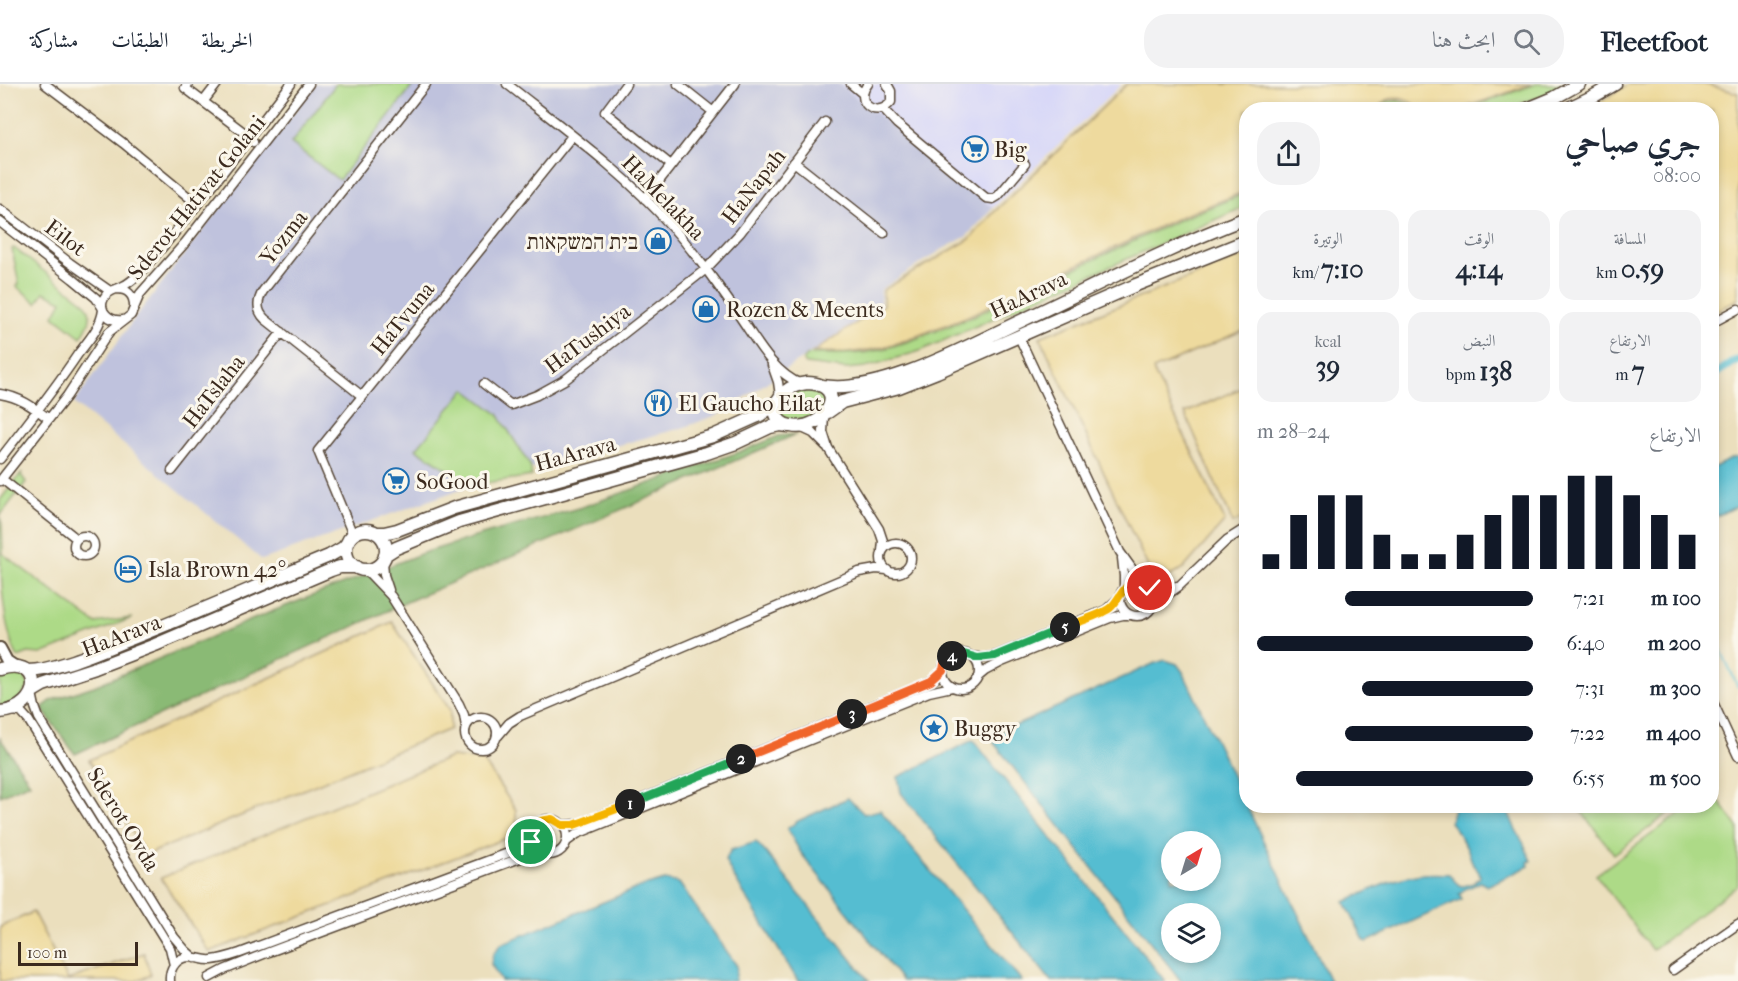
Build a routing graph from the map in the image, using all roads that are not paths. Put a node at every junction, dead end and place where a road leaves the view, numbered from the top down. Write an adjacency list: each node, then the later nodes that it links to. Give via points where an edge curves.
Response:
1 (46, 84): 32 (street)
2 (188, 84): 18 (street, via 185,88)
3 (217, 84): 18 (street)
4 (291, 84): 26 (street, Sderot Hativat Golani)
5 (309, 84): 27 (street, Sderot Hativat Golani)
6 (426, 84): 45 (street, Yozma, via 260,296 260,312)
7 (507, 84): 25 (street, HaMelakha)
8 (626, 84): 30 (street, via 605,112)
9 (678, 84): 23 (street)
10 (735, 84): 23 (street)
11 (851, 84): 17 (street)
12 (868, 84): 17 (street)
13 (1579, 84): 19 (highway)
14 (1601, 84): 20 (highway)
15 (1615, 84): 21 (highway)
16 (890, 86): 22 (street, via 891,102)
17 (863, 94): 22 (street, via 868,107)
18 (203, 102): 26 (street)
19 (1544, 102)
20 (1575, 102)
21 (1581, 102)
22 (883, 109): 29 (street, via 988,199 1000,194)
23 (712, 111): 30 (street)
24 (825, 122): 28 (street, HaNapah)
25 (572, 136): 31 (street, HaMelakha); 52 (street, HaTvuna)
26 (250, 137): 27 (street); 32 (street, Sderot Hativat Golani)
27 (257, 150): 40 (street, Sderot Hativat Golani)
28 (794, 162): 36 (street); 38 (street, HaNapah, via 736,238)
29 (1025, 164)
30 (671, 165): 31 (street)
31 (645, 199): 38 (street, HaMelakha)
32 (197, 204): 39 (street, Sderot Hativat Golani, via 138,275)
33 (0, 209): 39 (street, Eilot, via 70,263)
34 (1239, 221): 50 (highway, HaArava, via 917,368 860,385)
35 (0, 222): 41 (street, Eilot, via 74,279)
36 (884, 233)
37 (1239, 244): 46 (highway, HaArava)
38 (706, 269): 47 (street, HaMelakha); 48 (street, HaTushiya, via 547,390 511,405)
39 (113, 290): 40 (street, via 128,292); 41 (street, via 104,298)
40 (134, 306): 44 (street, via 131,315)
41 (103, 308): 44 (street, via 111,319); 54 (street, via 97,328)
42 (1738, 309): 43 (street)
43 (1719, 319)
44 (123, 320): 56 (street, via 110,330)
45 (282, 332): 52 (street, Yozma); 60 (street, HaTslaha)
46 (1019, 337): 55 (highway, HaArava, via 919,380 842,402); 68 (street)
47 (770, 359): 49 (street, HaMelakha); 53 (street, HaMelakha)
48 (484, 384)
49 (801, 384): 50 (highway); 53 (highway)
50 (822, 386): 55 (highway, via 831,395)
51 (0, 394): 54 (street)
52 (362, 396): 65 (street, HaTvuna, via 318,451)
53 (779, 398): 57 (highway, via 776,415 781,422); 64 (highway, HaArava, via 760,415 713,436)
54 (38, 410): 56 (street); 59 (street)
55 (826, 414): 57 (highway, via 816,422); 58 (street, via 823,432)
56 (49, 419): 61 (street)
57 (794, 427): 58 (street, via 813,434); 70 (highway, HaArava, via 774,426 707,453 459,522 396,548)
58 (828, 448): 62 (street)
59 (0, 459)
60 (172, 471)
61 (1, 480): 66 (street)
62 (879, 530): 67 (street); 69 (street)
63 (1239, 532): 74 (street)
64 (376, 533): 65 (highway, via 361,531); 70 (highway, via 386,546)
65 (351, 538): 71 (highway, via 348,557); 84 (highway, HaArava, via 329,556 139,636 41,670)
66 (77, 539)
67 (894, 543): 69 (street); 72 (street, via 904,545 910,563 899,573)
68 (1120, 552): 75 (street); 76 (street)
69 (881, 553): 72 (street, via 882,565); 73 (street)
70 (384, 558): 71 (highway, via 375,567); 77 (street, via 384,575)
71 (361, 568): 77 (street); 88 (highway, HaArava, via 331,570)
72 (887, 570): 73 (street)
73 (859, 572): 92 (street)
74 (1183, 583): 75 (street, via 1168,588); 79 (street)
75 (1145, 585): 76 (street, via 1134,582); 79 (street, via 1153,593)
76 (1124, 588): 78 (street)
77 (391, 596): 89 (street)
78 (1119, 598): 80 (street); 82 (street, via 1107,610 995,656)
79 (1153, 605): 80 (street, via 1142,616)
80 (1129, 615): 86 (street, via 1110,618 1002,662)
81 (0, 648): 84 (main road, via 6,659)
82 (970, 656): 85 (street, via 952,656); 86 (street, via 978,664)
83 (0, 669): 84 (highway, HaArava)
84 (22, 669): 88 (highway, via 34,682)
85 (943, 670): 87 (street); 98 (street, via 926,684 580,824)
86 (979, 676): 87 (street, via 967,689)
87 (952, 687): 100 (street, via 929,692 584,831)
88 (33, 692): 90 (highway, HaArava, via 25,703); 103 (street, Sderot Ovda, via 39,718 174,936)
89 (459, 704): 93 (street); 95 (street)
90 (5, 712): 105 (street, Sderot Ovda, via 21,712 29,721 170,948)
91 (1719, 715): 97 (street)
92 (520, 716): 94 (street); 96 (street)
93 (478, 717): 94 (street); 95 (street)
94 (490, 719): 96 (street)
95 (466, 727): 96 (street, via 467,741 476,749 491,747)
96 (498, 736)
97 (1738, 756)
98 (562, 825): 99 (street, via 546,819 535,825); 100 (street)
99 (531, 836): 101 (street, via 534,847); 103 (street, via 511,852 284,937 226,958)
100 (566, 842): 101 (street, via 555,854)
101 (542, 854): 106 (street, via 494,867 224,969)
102 (1738, 924): 104 (street)
103 (196, 959): 105 (street, via 183,958); 106 (street, Sderot Ovda, via 207,968)
104 (1673, 970)
105 (171, 973): 107 (street)
106 (209, 979)
107 (163, 981)

